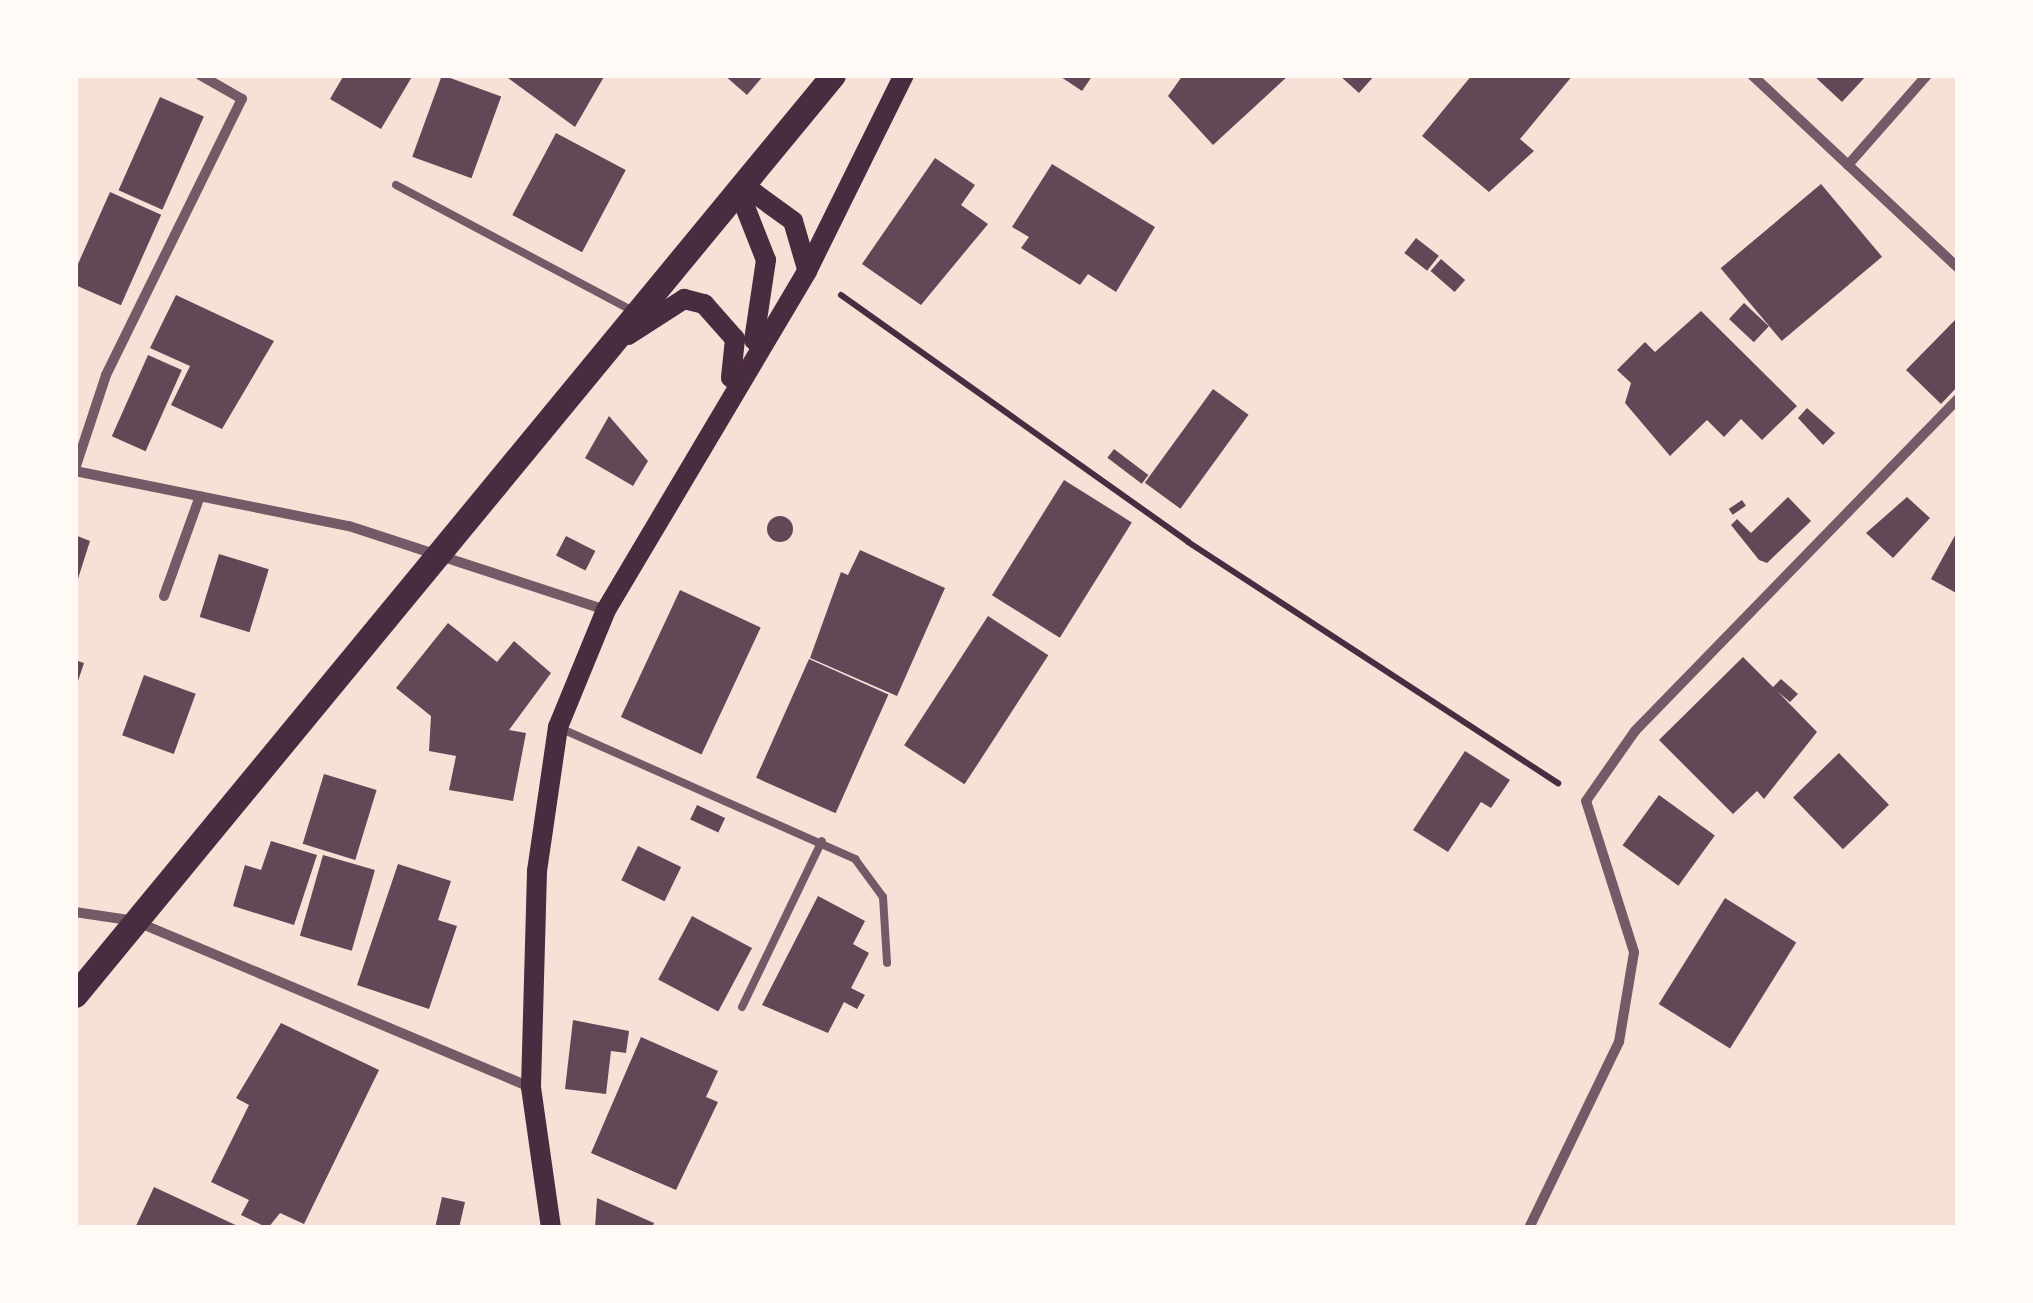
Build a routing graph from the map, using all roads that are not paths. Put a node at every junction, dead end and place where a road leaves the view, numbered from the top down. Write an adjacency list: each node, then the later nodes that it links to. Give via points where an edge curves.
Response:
1 (200, 75): 16 (street, via 242,99 106,375)
2 (832, 75): 8 (main road)
3 (904, 75): 10 (main road)
4 (1752, 75): 6 (street)
5 (1926, 75): 6 (street)
6 (1848, 165): 9 (street)
7 (396, 185): 11 (lane)
8 (740, 187): 10 (main road, via 794,221); 11 (main road); 12 (main road, via 767,271)
9 (1958, 268)
10 (807, 272): 12 (main road)
11 (638, 314): 13 (main road)
12 (742, 370): 15 (main road)
13 (576, 386): 15 (main road, via 638,326 684,300 714,310 736,339); 18 (main road)
14 (1958, 399): 30 (street, via 1635,731 1586,800 1634,952 1619,1042)
15 (724, 400): 20 (main road)
16 (75, 470): 17 (street)
17 (200, 496): 18 (street, via 350,526); 19 (street)
18 (432, 557): 20 (street); 24 (main road)
19 (164, 596)
20 (606, 610): 21 (main road)
21 (558, 727): 22 (lane); 28 (main road, via 537,871)
22 (822, 841): 25 (lane, via 855,859 883,898); 27 (lane)
23 (75, 912): 24 (street)
24 (135, 921): 26 (main road); 28 (street)
25 (887, 964)
26 (75, 995)
27 (742, 1007)
28 (531, 1087): 29 (main road)
29 (550, 1228)
30 (1530, 1228)

